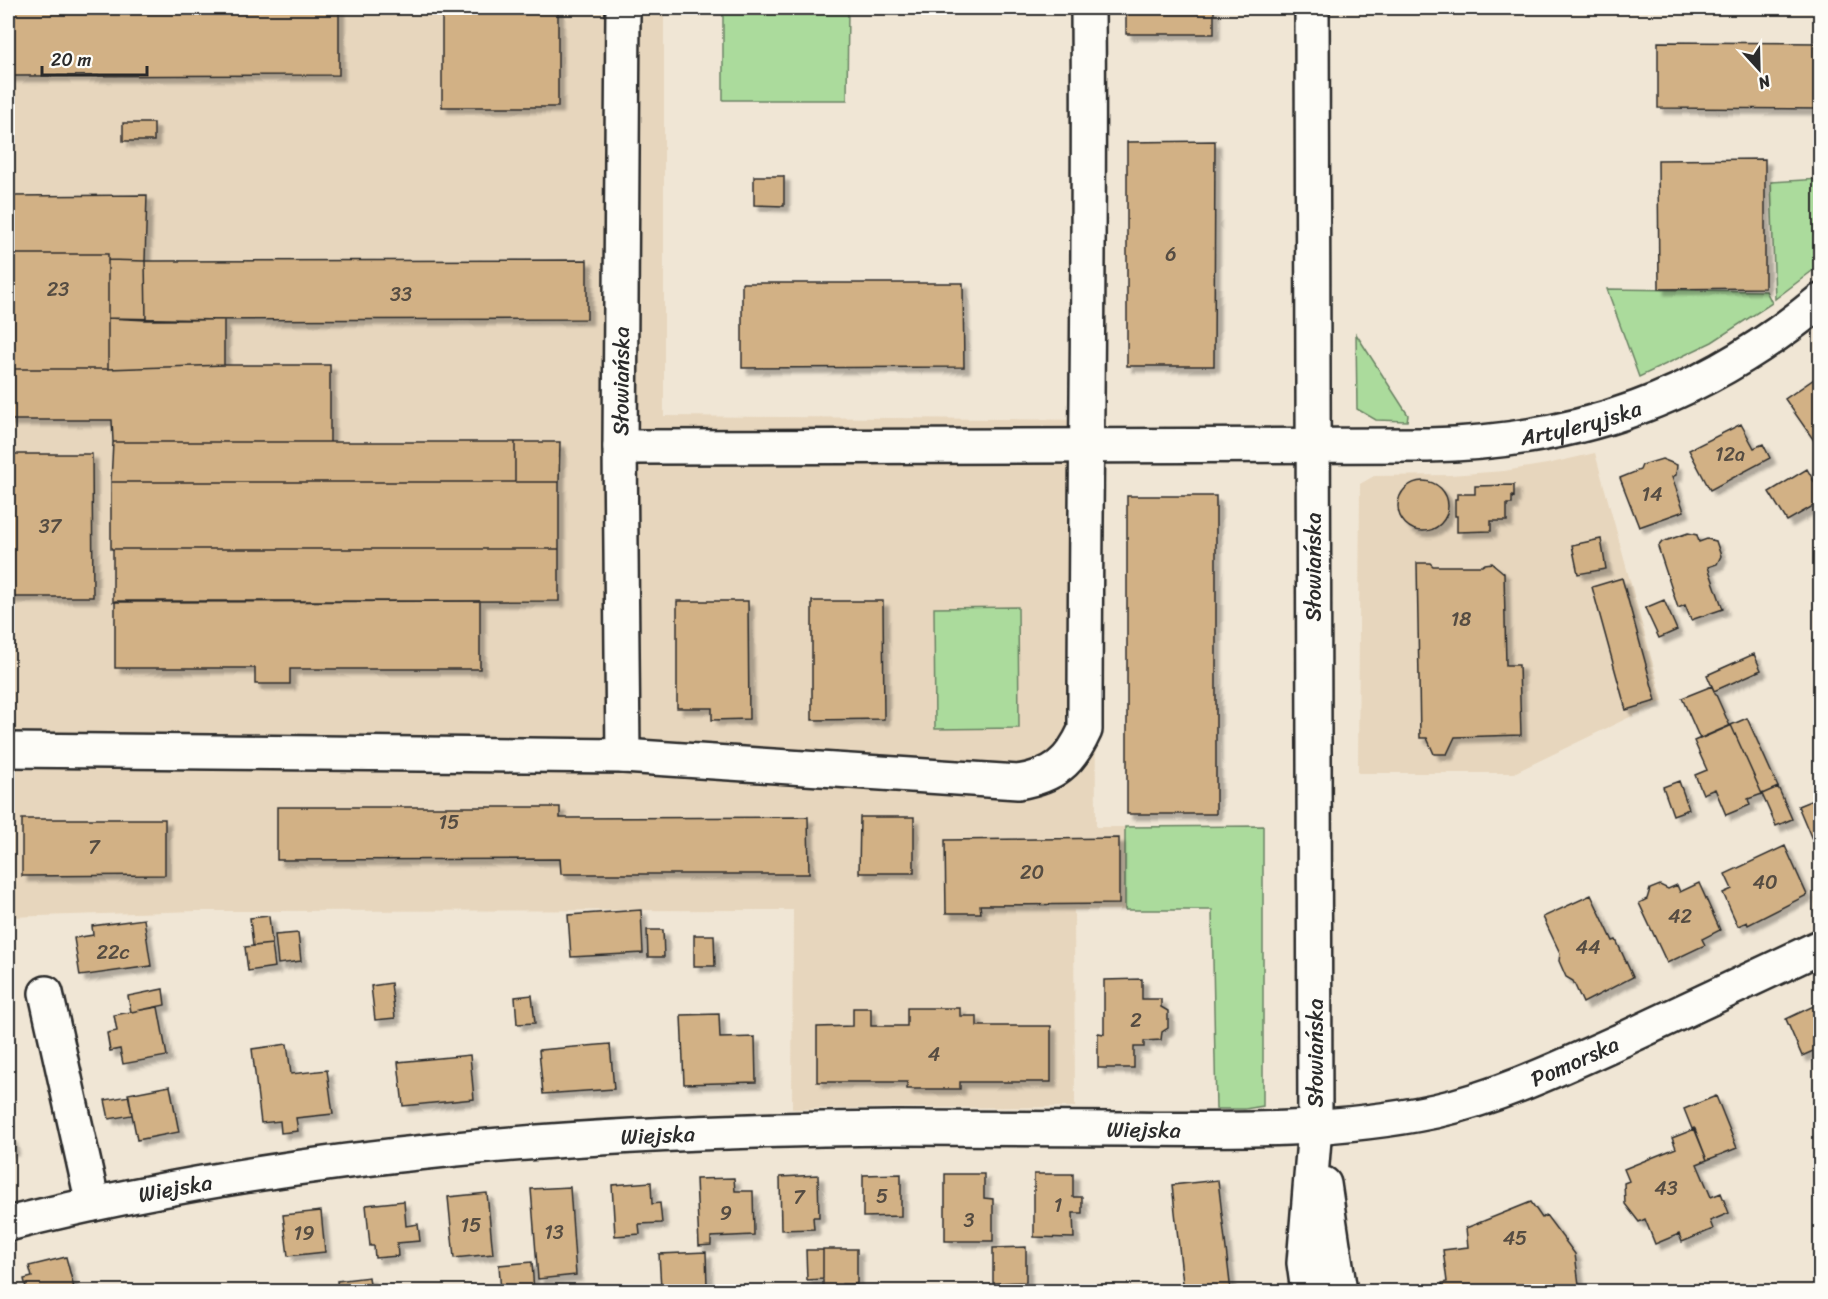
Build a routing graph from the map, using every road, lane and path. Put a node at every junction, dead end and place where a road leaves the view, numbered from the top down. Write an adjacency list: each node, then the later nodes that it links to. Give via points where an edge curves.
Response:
1 (624, 8): 7 (street, Słowiańska)
2 (1088, 8): 6 (street)
3 (1312, 8): 5 (street, Słowiańska)
4 (1821, 301): 5 (street, Artyleryjska, via 1752,352 1712,375 1635,409 1583,426 1490,442)
5 (1313, 444): 6 (street, Artyleryjska); 12 (street, Słowiańska)
6 (1085, 446): 7 (street, Artyleryjska); 9 (street, via 1085,730 1077,747 1047,775 1018,782)
7 (620, 447): 9 (street, Słowiańska)
8 (8, 750): 9 (street)
9 (623, 756)
10 (1821, 947): 12 (street, Pomorska, via 1523,1084 1430,1112)
11 (46, 993): 13 (street)
12 (1315, 1127): 13 (street, Wiejska, via 838,1129 619,1137 376,1158 229,1178); 15 (street, Słowiańska, via 1304,1263); 16 (street, Słowiańska)
13 (93, 1204): 14 (street, Wiejska)
14 (8, 1224)
15 (1308, 1292)
16 (1340, 1292)

